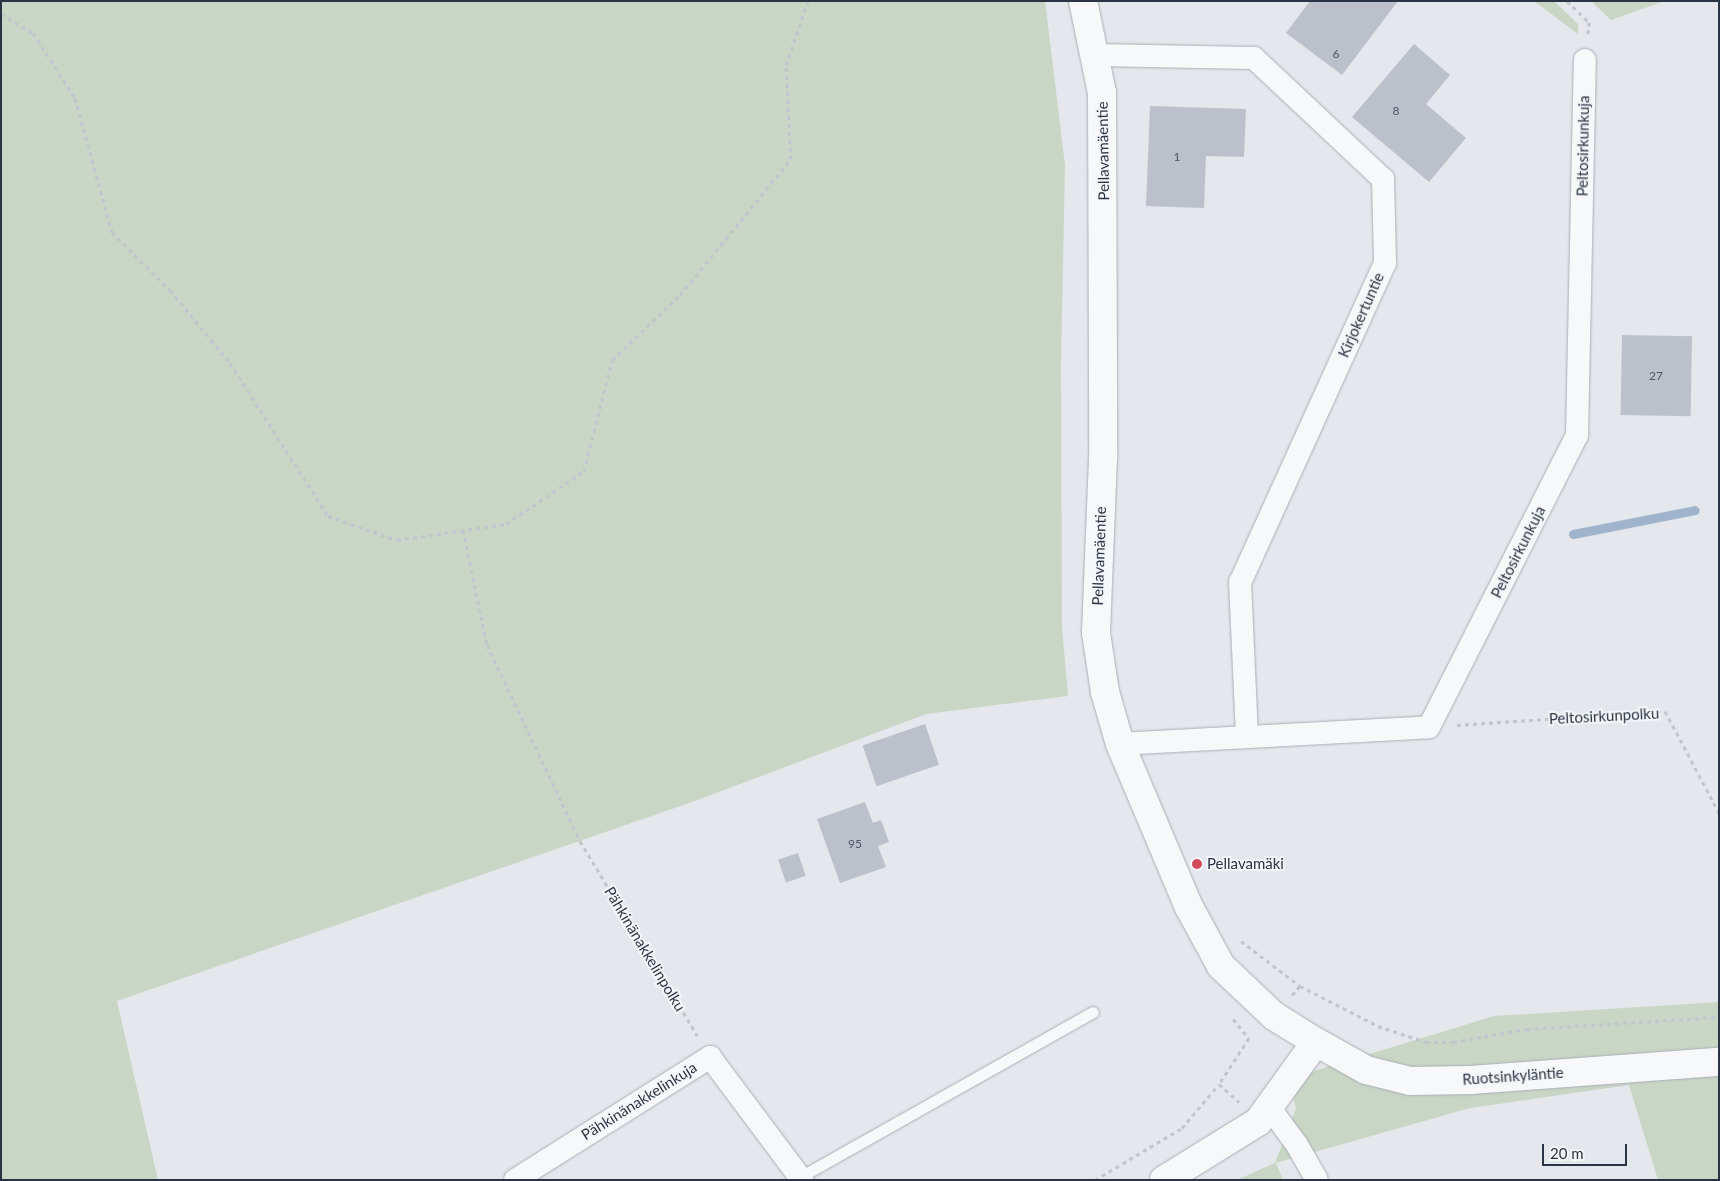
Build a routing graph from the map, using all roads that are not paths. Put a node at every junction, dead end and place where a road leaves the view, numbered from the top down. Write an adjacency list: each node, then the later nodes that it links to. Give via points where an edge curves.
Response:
1 (1083, 1): 2 (street, Pellavamäentie)
2 (1094, 55): 4 (street, Kirjokertuntie, via 1254,58 1383,179 1385,263 1240,582); 5 (street, Pellavamäentie, via 1102,93 1104,188 1103,458 1096,633 1105,692)
3 (1585, 60): 4 (street, Peltosirkunkuja, via 1577,434 1429,727)
4 (1247, 737): 5 (street)
5 (1120, 744): 7 (street, Pellavamäentie, via 1189,907 1221,966 1274,1016)
6 (1093, 1012): 10 (lane)
7 (1316, 1042): 8 (street, Ruotsinkyläntie, via 1366,1070 1410,1081 1471,1080); 9 (street)
8 (1719, 1062)
9 (1269, 1107): 12 (street, via 1258,1122); 13 (street, via 1297,1145)
10 (801, 1178): 11 (street, Pähkinänakkelinkuja, via 710,1057)
11 (515, 1180)
12 (1164, 1180)
13 (1317, 1180)

